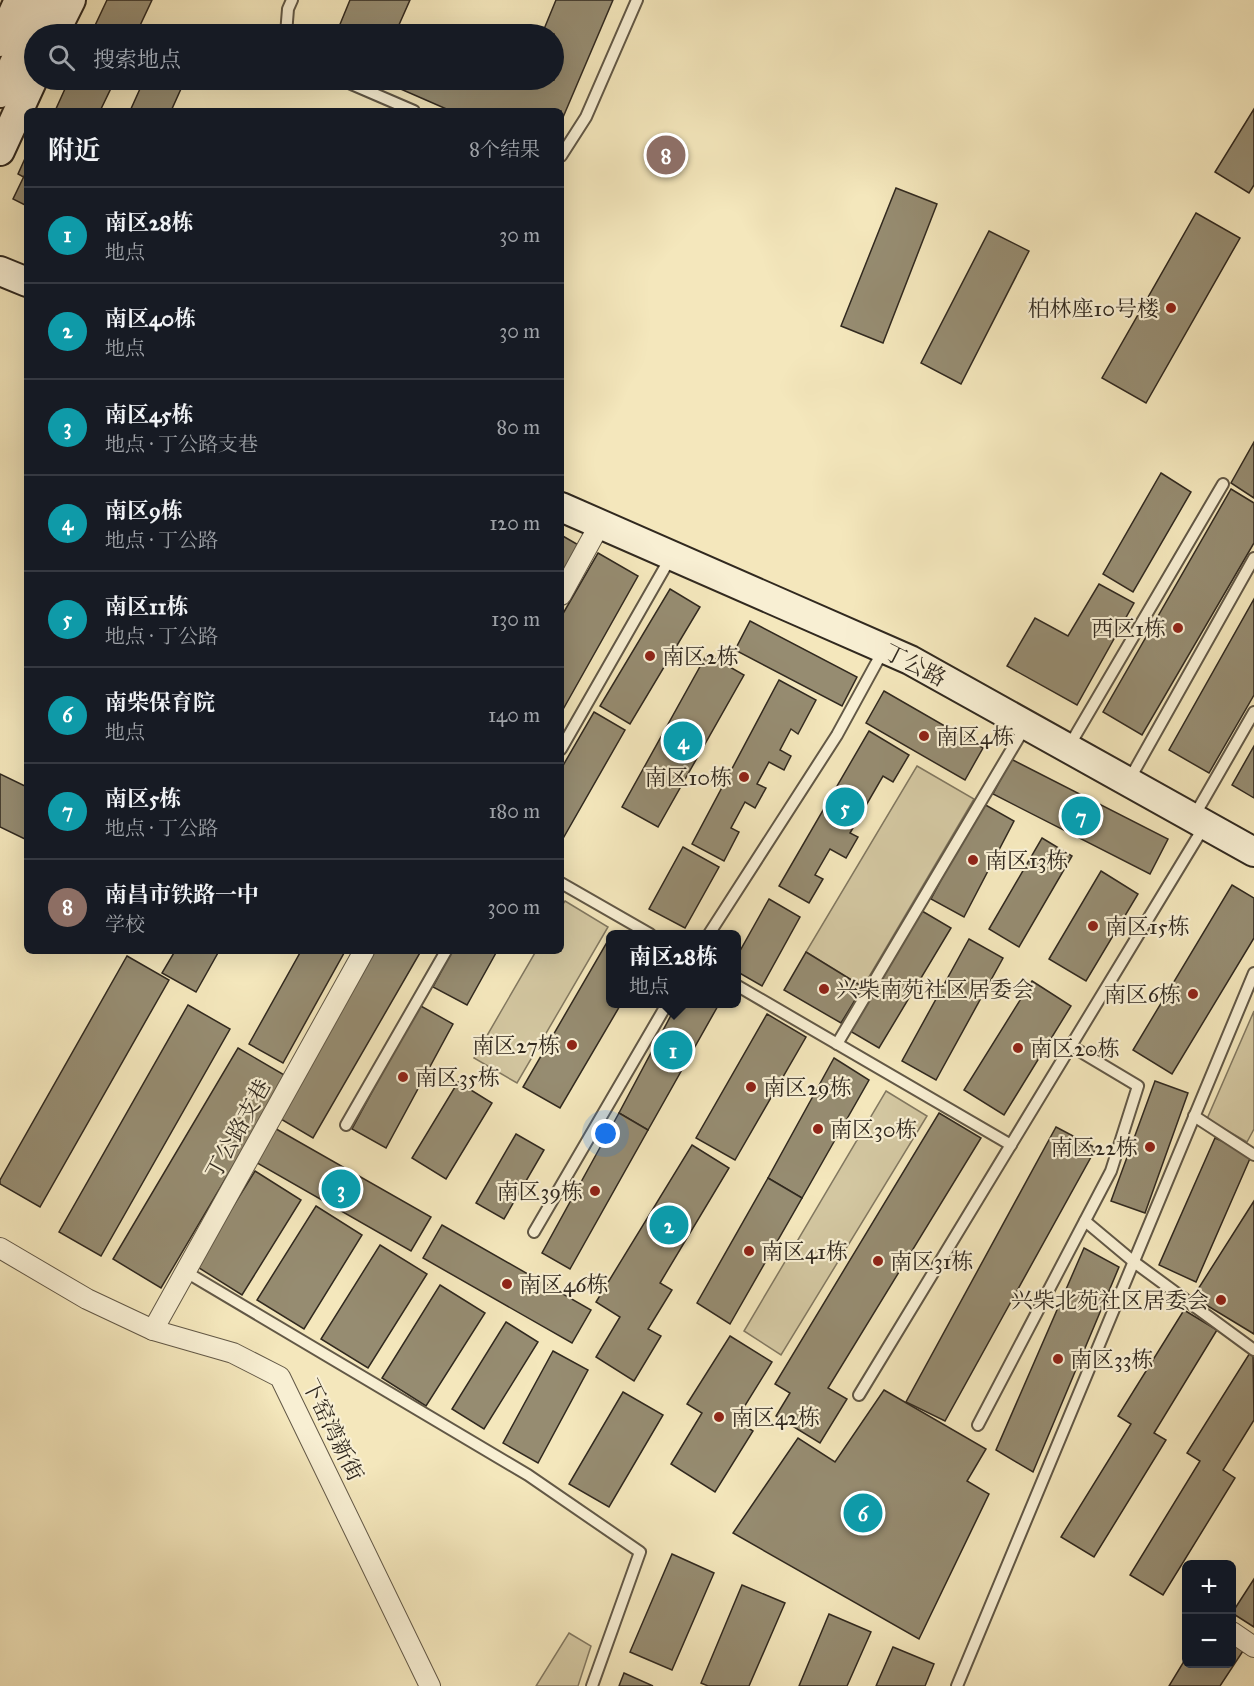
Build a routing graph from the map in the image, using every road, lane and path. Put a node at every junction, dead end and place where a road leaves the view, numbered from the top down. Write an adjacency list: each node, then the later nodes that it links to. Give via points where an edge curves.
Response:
1 (44, 0): 5 (street)
2 (71, 0): 6 (street)
3 (292, 0): 7 (lane)
4 (637, 0): 14 (lane, via 586,117)
5 (33, 24)
6 (59, 24)
7 (287, 24)
8 (24, 42): 11 (street)
9 (28, 90): 13 (street)
10 (365, 90): 12 (lane)
11 (0, 93)
12 (407, 108)
13 (0, 151)
14 (564, 151)
15 (0, 271): 16 (street)
16 (24, 281)
17 (1223, 484): 27 (lane)
18 (564, 508): 19 (street, 丁公路)
19 (600, 524): 20 (street, 丁公路); 22 (street)
20 (672, 555): 23 (street, 丁公路); 26 (lane)
21 (1254, 558): 28 (lane)
22 (564, 590)
23 (884, 648): 25 (street, 丁公路); 33 (lane, via 837,735)
24 (1254, 712): 29 (lane)
25 (1027, 725): 27 (street, 丁公路); 39 (lane)
26 (564, 744)
27 (1068, 748): 28 (street, 丁公路)
28 (1128, 782): 29 (street, 丁公路)
29 (1199, 822): 30 (street, 丁公路); 40 (lane)
30 (1253, 849)
31 (564, 885): 32 (lane)
32 (643, 930)
33 (712, 930)
34 (362, 954): 49 (street, 丁公路支巷)
35 (444, 954): 42 (lane)
36 (1254, 974): 41 (lane)
37 (741, 988): 39 (lane)
38 (665, 1008): 46 (lane)
39 (837, 1044): 43 (lane)
40 (1071, 1046): 43 (lane); 45 (lane, via 1138,1086 1111,1171)
41 (1194, 1116): 44 (lane); 48 (lane)
42 (346, 1125)
43 (1011, 1145): 52 (lane)
44 (1254, 1155)
45 (1085, 1221): 48 (lane); 53 (lane)
46 (534, 1232)
47 (0, 1248): 50 (street, 下窑湾新街, via 87,1299)
48 (1134, 1262): 51 (lane); 58 (lane)
49 (186, 1272): 50 (street, 丁公路支巷); 57 (lane, via 528,1475 640,1552)
50 (153, 1330): 56 (street, 下窑湾新街, via 233,1353 280,1377)
51 (1254, 1350)
52 (859, 1395)
53 (978, 1425)
54 (1236, 1635): 55 (street)
55 (1254, 1647)
56 (430, 1686)
57 (592, 1686)
58 (957, 1686)

